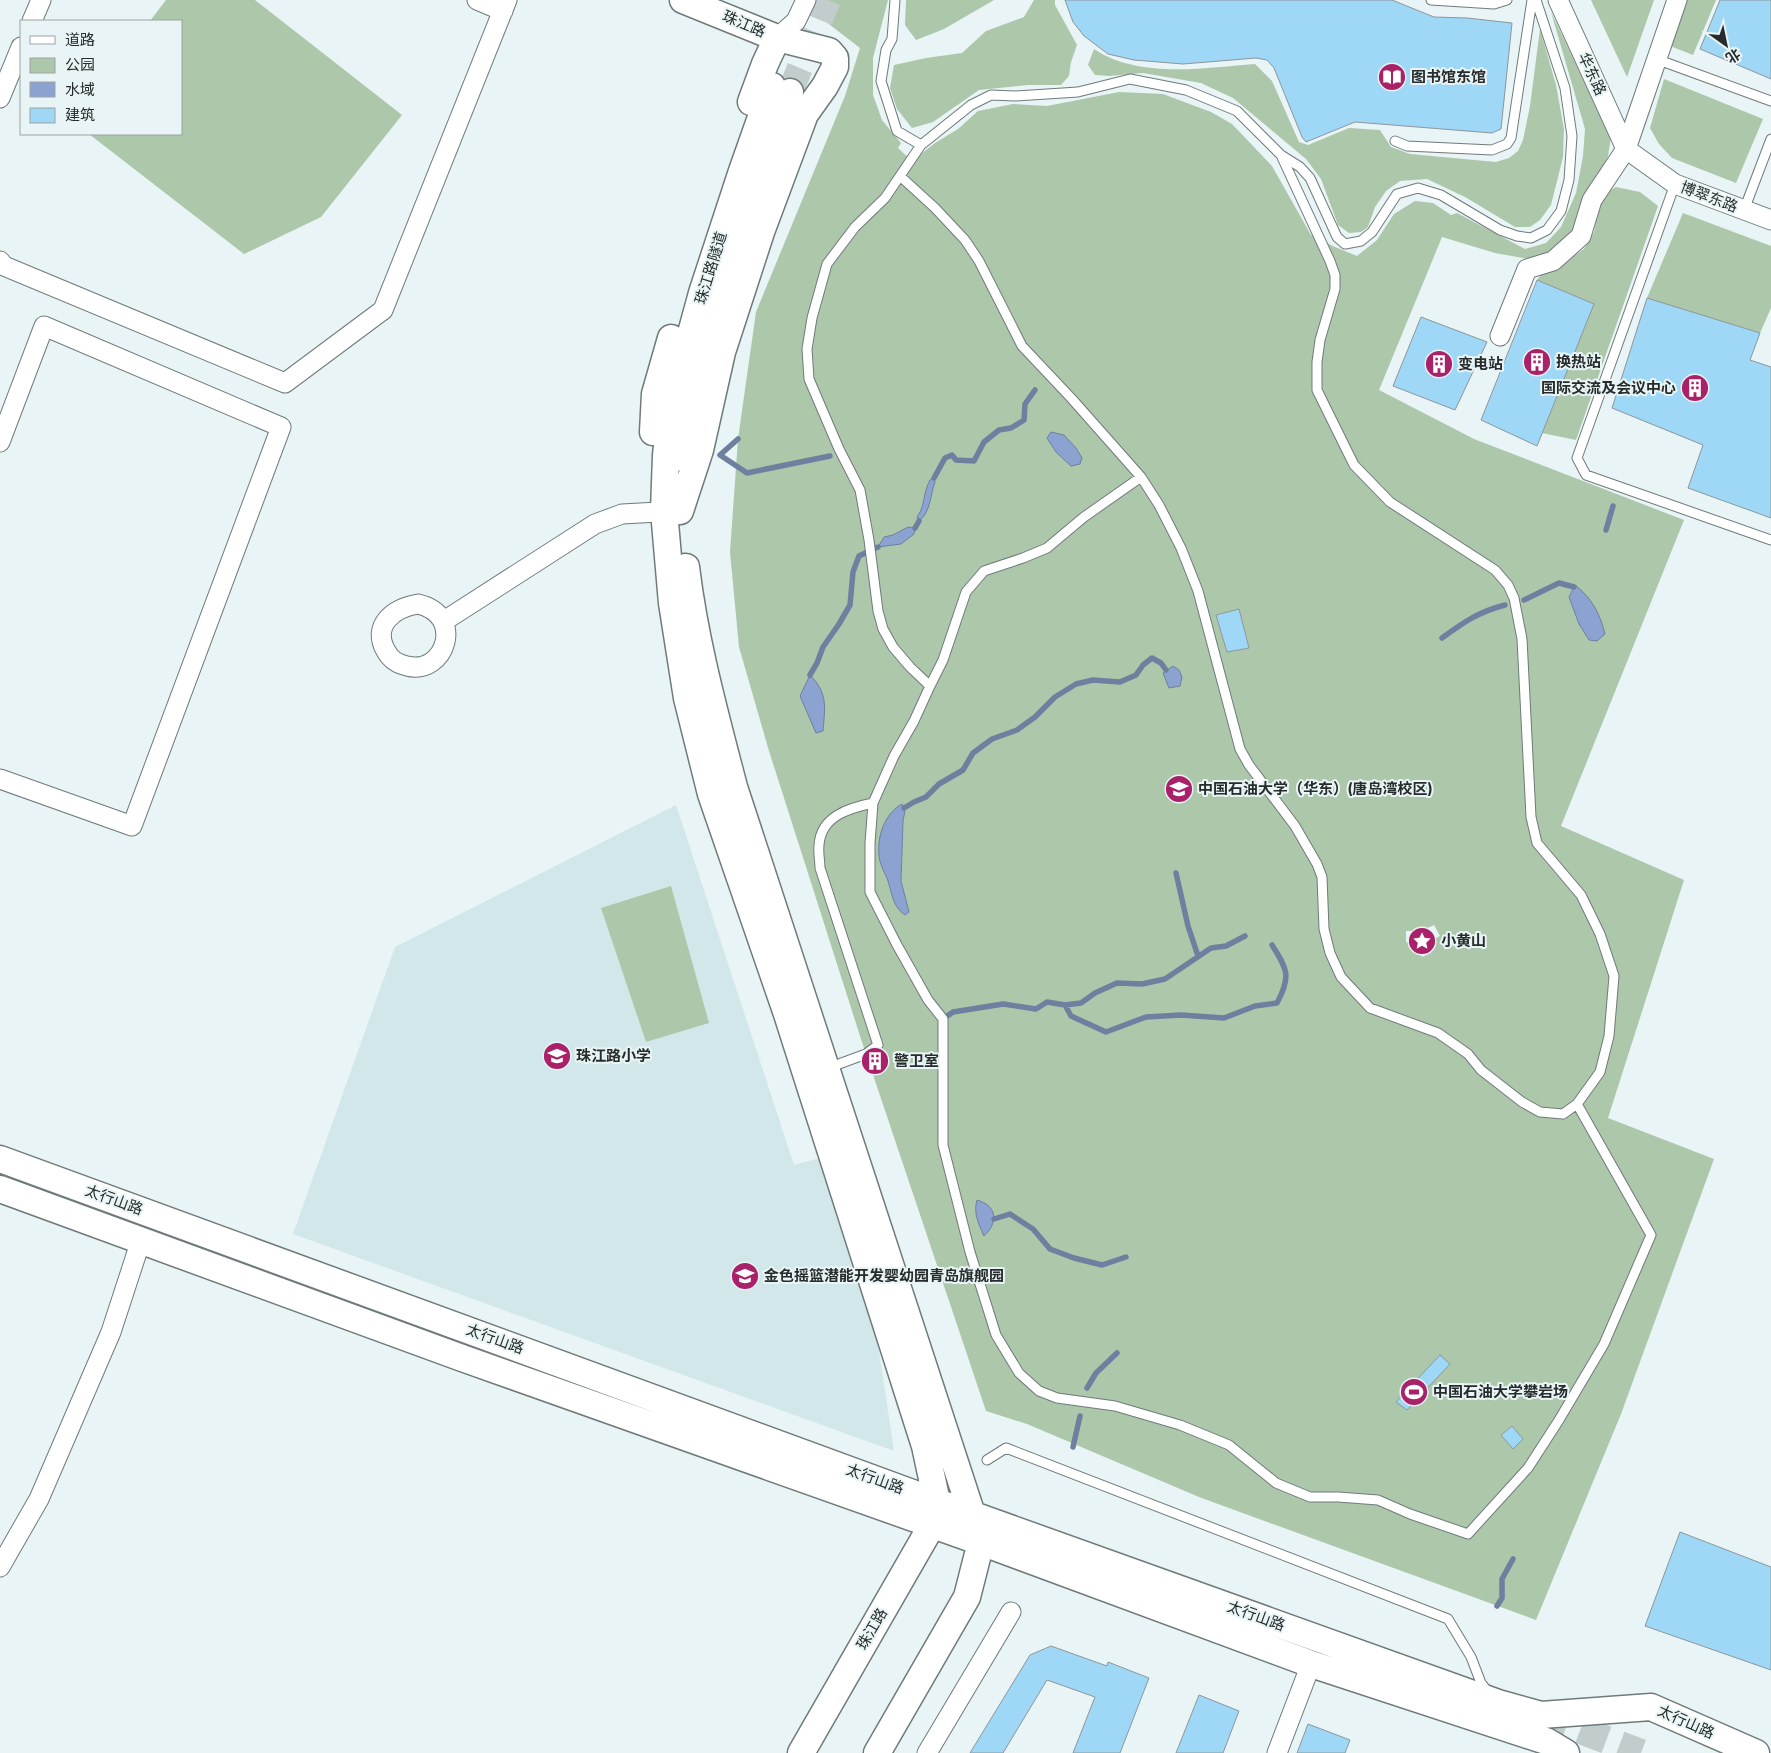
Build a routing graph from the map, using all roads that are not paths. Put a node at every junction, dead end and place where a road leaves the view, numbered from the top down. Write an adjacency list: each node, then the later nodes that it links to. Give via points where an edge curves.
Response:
1 (40, 0): 13 (street)
2 (477, 0): 12 (street)
3 (683, 0): 14 (main road, 珠江路)
4 (806, 0): 14 (street, via 796,22)
5 (895, 0): 22 (lane, via 892,39 886,50 880,82 897,131)
6 (1431, 0): 7 (lane, via 1494,4)
7 (1507, 0)
8 (1532, 0): 21 (lane, via 1511,138 1507,144 1492,150 1407,146)
9 (1536, 0): 24 (lane, via 1565,88 1572,136 1569,180 1561,211 1547,230 1530,238 1517,236 1500,230 1441,194 1418,188 1398,194 1372,232 1361,241 1345,244 1337,237 1310,178)
10 (1558, 0): 23 (street, 华东路)
11 (1676, 0): 16 (street)
12 (505, 5): 29 (street, via 384,310 285,383 4,266)
13 (32, 20)
14 (777, 38): 33 (main road, via 693,265 655,394 652,445); 33 (main road, 珠江路, via 829,51 835,58 835,67 805,114 761,232 722,352 700,450)
15 (20, 49): 18 (street)
16 (1656, 59): 19 (lane); 23 (street)
17 (781, 89): 33 (main road, 珠江路隧道, via 675,457)
18 (0, 98)
19 (1771, 101)
20 (1771, 139): 27 (lane)
21 (1395, 141)
22 (921, 145): 24 (lane, via 971,105 991,95 1078,92 1130,79 1186,90 1237,111); 25 (lane)
23 (1626, 149): 26 (street, 博翠东路); 30 (street, via 1592,200 1581,236 1553,261 1527,269)
24 (1281, 154): 40 (lane, via 1335,275 1335,289 1316,362 1317,390 1354,466 1390,502 1495,570 1514,598 1522,639 1531,817 1537,843 1580,896 1600,934 1614,976 1609,1036 1600,1072)
25 (900, 176): 32 (lane, via 965,240 1022,346); 36 (lane, via 885,198 855,227 827,264 807,349 809,379 860,490 883,629 893,648)
26 (1675, 184): 27 (street, 博翠东路); 34 (lane, via 1577,458 1586,475)
27 (1744, 210): 28 (street, 博翠东路)
28 (1771, 220)
29 (0, 260)
30 (1500, 336)
31 (0, 442): 37 (street, via 44,326 280,427 132,826)
32 (1141, 477): 36 (lane, via 1047,548 984,571 966,592 943,660); 40 (lane, via 1181,548 1198,591 1240,749 1295,826 1317,864 1322,877 1324,929 1341,977 1370,1008 1438,1033 1468,1054 1481,1070 1522,1102 1540,1112 1563,1114)
33 (672, 511): 35 (street, via 622,514 595,524); 39 (main road, via 706,677 734,787); 45 (main road, via 672,603 687,698 711,794 787,1014 887,1323 925,1446)
34 (1771, 540)
35 (444, 621)
36 (930, 686): 38 (lane)
37 (0, 779)
38 (873, 802): 39 (lane, via 839,813 821,834 819,845 820,868 878,1045 866,1054); 40 (lane, via 870,892 928,1000 943,1019 943,1144 970,1252 996,1336 1019,1373 1039,1391 1057,1398 1115,1406 1180,1425 1229,1445 1276,1483 1310,1497 1378,1500 1468,1534 1528,1468 1559,1420 1604,1344 1651,1235)
39 (826, 1068): 46 (main road)
40 (1577, 1104)
41 (0, 1159): 45 (main road, 太行山路)
42 (0, 1189): 43 (main road, 太行山路)
43 (141, 1240): 45 (main road, 太行山路, via 452,1354); 48 (street, via 108,1341 38,1499)
44 (987, 1460): 51 (lane, via 1006,1448 1448,1619 1471,1657 1481,1683)
45 (934, 1513): 46 (main road, 太行山路); 47 (main road, 太行山路); 52 (main road, 珠江路)
46 (973, 1514): 47 (main road); 51 (main road, 太行山路)
47 (981, 1542): 50 (main road, 太行山路); 53 (main road, via 967,1597)
48 (0, 1567)
49 (1010, 1612): 54 (street)
50 (1311, 1664): 55 (street); 56 (main road, 太行山路, via 1546,1741)
51 (1498, 1703): 57 (main road, 太行山路, via 1541,1715 1651,1707)
52 (801, 1753)
53 (877, 1753)
54 (927, 1753)
55 (1277, 1753)
56 (1566, 1753)
57 (1756, 1753)

